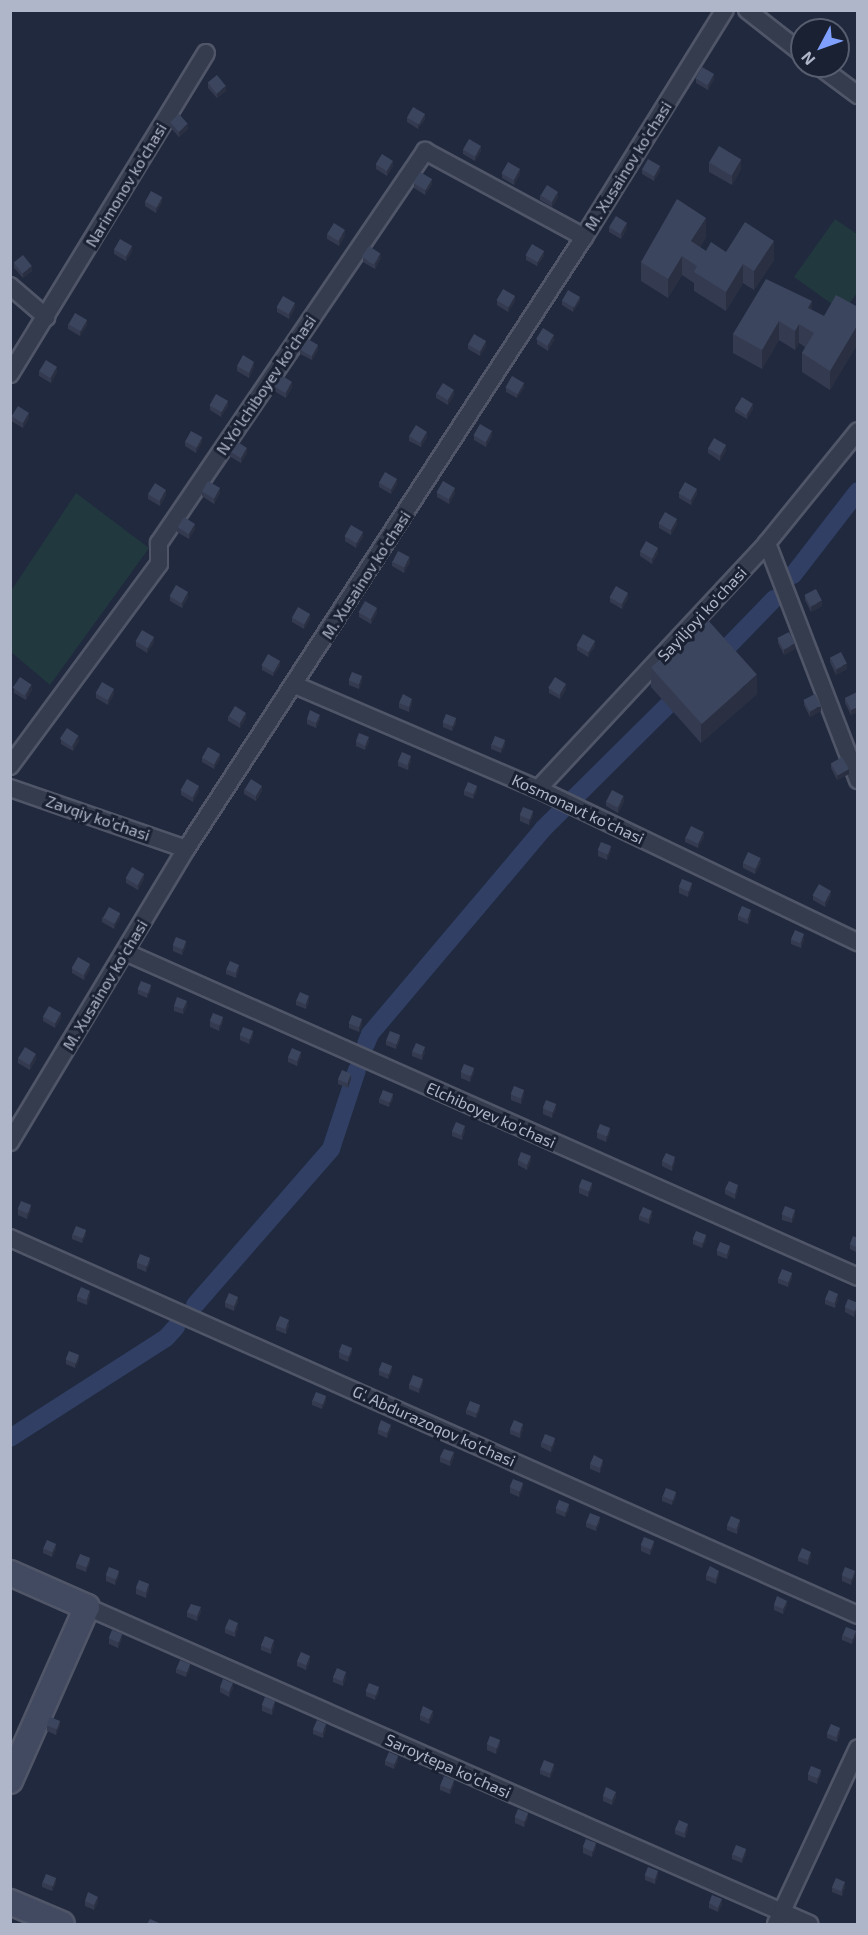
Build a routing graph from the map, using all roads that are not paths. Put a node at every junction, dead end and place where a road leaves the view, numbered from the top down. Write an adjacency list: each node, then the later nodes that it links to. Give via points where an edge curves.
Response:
1 (725, 10): 7 (street, M. Xusainov ko'chasi)
2 (747, 10): 3 (street)
3 (790, 44)
4 (206, 53): 9 (street, Narimonov ko'chasi)
5 (835, 78): 6 (street)
6 (858, 95)
7 (584, 237): 13 (street, M. Xusainov ko'chasi); 14 (street, N.Yo'lchiboyev ko'chasi, via 425,151 159,543 159,564)
8 (10, 286): 9 (street)
9 (46, 317): 10 (street, Narimonov ko'chasi)
10 (10, 374)
11 (858, 431): 12 (street, Sayiljoyi ko'chasi)
12 (767, 543): 15 (street); 17 (street, Sayiljoyi ko'chasi)
13 (295, 685): 17 (street, Kosmonavt ko'chasi); 18 (street, M. Xusainov ko'chasi)
14 (10, 766)
15 (858, 780)
16 (10, 788): 18 (street, Zavqiy ko'chasi)
17 (539, 789): 19 (street, Kosmonavt ko'chasi)
18 (186, 849): 20 (street, M. Xusainov ko'chasi)
19 (858, 942)
20 (125, 952): 21 (street, M. Xusainov ko'chasi); 23 (street, Elchiboyev ko'chasi)
21 (10, 1142)
22 (10, 1238): 26 (street, G'. Abdurazoqov ko'chasi)
23 (858, 1277)
24 (10, 1573): 25 (main road)
25 (87, 1607): 28 (main road); 30 (street, Saroytepa ko'chasi)
26 (858, 1615)
27 (858, 1748): 30 (street)
28 (10, 1781)
29 (10, 1902): 31 (main road)
30 (779, 1919): 32 (street, Saroytepa ko'chasi)
31 (63, 1924)
32 (808, 1924)

